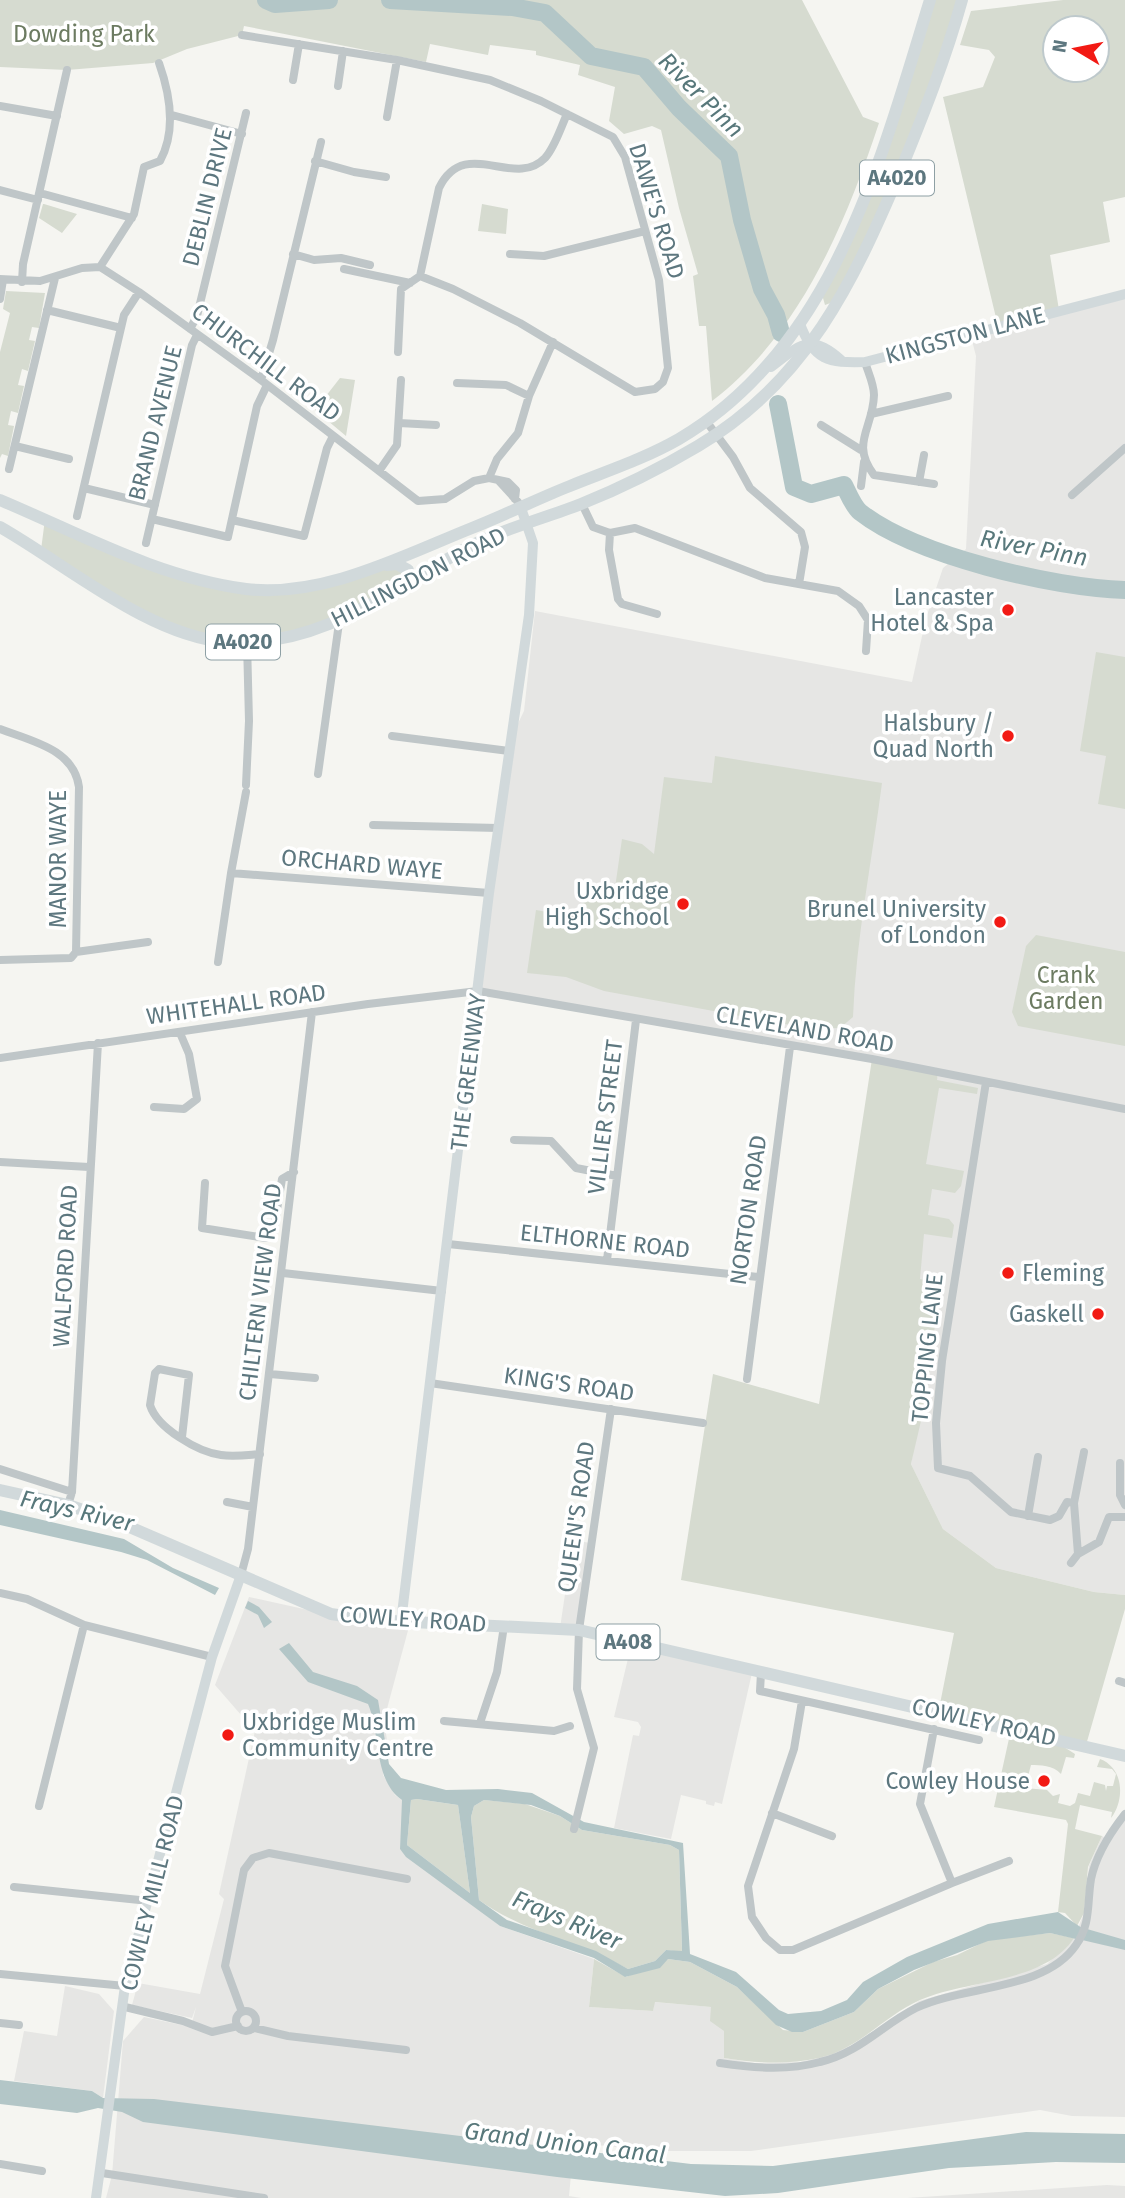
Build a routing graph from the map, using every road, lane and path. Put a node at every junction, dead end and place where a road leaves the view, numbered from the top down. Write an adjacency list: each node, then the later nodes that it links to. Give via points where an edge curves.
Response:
1 (930, 0): 39 (main road, A4020, via 890,131 852,229)
2 (962, 0): 44 (main road, A4020, via 914,137 864,257)
3 (242, 35): 4 (street, DAWE'S ROAD)
4 (299, 44): 5 (street, DAWE'S ROAD); 9 (street)
5 (343, 51): 6 (street, DAWE'S ROAD); 10 (street)
6 (397, 60): 13 (street, DAWE'S ROAD, via 489,80); 16 (street)
7 (159, 63): 14 (street)
8 (67, 70): 15 (street)
9 (293, 80)
10 (338, 86)
11 (0, 106): 15 (street)
12 (246, 113): 17 (street, DEBLIN DRIVE)
13 (567, 114): 24 (street, DAWE'S ROAD, via 618,141); 30 (street, via 549,154 534,166 473,163 449,173 439,188)
14 (172, 115): 17 (street); 23 (street, via 162,157 144,167)
15 (57, 116): 22 (street)
16 (387, 117)
17 (242, 134): 41 (street, DEBLIN DRIVE)
18 (321, 142): 19 (street)
19 (315, 161): 20 (street); 25 (street)
20 (386, 177)
21 (0, 190): 22 (street)
22 (39, 197): 23 (street); 33 (street)
23 (132, 218): 28 (street)
24 (645, 231): 26 (street, via 544,256); 43 (street, DAWE'S ROAD, via 659,280 668,352 666,377 660,386 649,392 631,390)
25 (293, 254): 27 (street); 49 (street)
26 (510, 254)
27 (370, 265)
28 (100, 267): 31 (street); 35 (street, CHURCHILL ROAD)
29 (344, 269): 34 (street)
30 (419, 276): 34 (street); 43 (street)
31 (55, 278): 33 (street); 38 (street)
32 (1, 280): 33 (street); 37 (street)
33 (22, 282)
34 (410, 283): 45 (street, via 401,289)
35 (139, 292): 40 (street); 41 (street, CHURCHILL ROAD)
36 (1125, 294): 46 (street, KINGSTON LANE)
37 (0, 299)
38 (47, 310): 40 (street); 60 (street)
39 (800, 324): 44 (street); 47 (main road, A4020)
40 (121, 328): 72 (street)
41 (190, 329): 42 (street, CHURCHILL ROAD)
42 (197, 335): 49 (street, CHURCHILL ROAD); 77 (street, BRAND AVENUE)
43 (553, 342): 51 (street)
44 (809, 346): 46 (street, KINGSTON LANE, via 818,355); 47 (street, via 796,346); 58 (main road, HILLINGDON ROAD / A4020, via 780,382)
45 (398, 352)
46 (865, 362): 53 (street, via 874,392)
47 (761, 372): 54 (main road, HILLINGDON ROAD / A4020)
48 (401, 380): 55 (street)
49 (264, 383): 59 (street, CHURCHILL ROAD); 80 (street)
50 (457, 383): 51 (street, via 506,385)
51 (529, 396): 68 (street, via 519,433 497,459)
52 (948, 396): 53 (street)
53 (871, 414): 62 (street)
54 (706, 421): 58 (street); 75 (main road, HILLINGDON ROAD / A4020, via 624,466)
55 (399, 422): 56 (street); 67 (street, via 397,445)
56 (436, 425)
57 (821, 425): 62 (street)
58 (716, 434): 76 (main road, HILLINGDON ROAD / A4020); 86 (street, via 750,488 801,532 805,547)
59 (333, 436): 67 (street, CHURCHILL ROAD); 80 (street, via 304,536)
60 (15, 446): 64 (street); 66 (street)
61 (1125, 448): 73 (street)
62 (861, 450): 65 (street)
63 (924, 456): 69 (street)
64 (69, 459)
65 (864, 462): 69 (street, via 874,475); 71 (street)
66 (9, 469)
67 (380, 471): 68 (street, CHURCHILL ROAD, via 418,500 445,499 474,481)
68 (489, 478): 75 (street, via 499,481)
69 (919, 482): 70 (street)
70 (934, 484)
71 (861, 486)
72 (84, 488): 77 (street); 78 (street)
73 (1072, 495)
74 (0, 500): 85 (main road, HILLINGDON ROAD / A4020, via 185,578 248,589 299,589)
75 (518, 503): 81 (street, THE GREENWAY); 85 (main road, HILLINGDON ROAD / A4020)
76 (582, 504): 81 (main road, HILLINGDON ROAD / A4020); 83 (street, via 593,527)
77 (155, 505): 79 (street, BRAND AVENUE)
78 (77, 516)
79 (152, 519): 80 (street, BRAND AVENUE, via 228,537); 84 (street, BRAND AVENUE)
80 (232, 520)
81 (528, 522): 87 (main road, HILLINGDON ROAD / A4020, via 466,549); 94 (street, THE GREENWAY, via 533,543 531,590)
82 (0, 527): 90 (main road, HILLINGDON ROAD / A4020, via 142,615 195,637)
83 (610, 533): 86 (street, via 635,528 765,578); 88 (street, via 618,599)
84 (146, 543)
85 (376, 567): 87 (main road, A4020, via 397,564 408,570 409,581)
86 (799, 584): 91 (street, via 838,591 859,606 870,628)
87 (399, 591): 89 (main road, HILLINGDON ROAD / A4020)
88 (657, 614)
89 (339, 623): 90 (main road, HILLINGDON ROAD / A4020); 95 (street)
90 (247, 642): 98 (street, via 246,788)
91 (866, 650)
92 (0, 729): 101 (street, MANOR WAYE, via 57,751 77,774)
93 (392, 736): 94 (street)
94 (509, 751): 97 (street, THE GREENWAY)
95 (318, 774)
96 (373, 825): 97 (street)
97 (498, 828): 99 (street, THE GREENWAY)
98 (231, 873): 99 (street, ORCHARD WAYE); 103 (street)
99 (489, 893): 104 (street, THE GREENWAY)
100 (148, 942): 101 (street, MANOR WAYE)
101 (76, 952): 102 (street, MANOR WAYE, via 71,958)
102 (0, 960)
103 (218, 962)
104 (478, 991): 105 (street, WHITEHALL ROAD); 106 (street, CLEVELAND ROAD); 120 (street, THE GREENWAY)
105 (312, 1012): 107 (street, WHITEHALL ROAD); 117 (street, CHILTERN VIEW ROAD)
106 (636, 1020): 109 (street, CLEVELAND ROAD); 118 (street, VILLIER STREET)
107 (180, 1033): 108 (street, WHITEHALL ROAD); 112 (street, via 197,1098 184,1109)
108 (98, 1043): 110 (street, WHITEHALL ROAD); 116 (street, WALFORD ROAD)
109 (790, 1047): 111 (street, CLEVELAND ROAD); 123 (street, NORTON ROAD)
110 (0, 1058)
111 (986, 1082): 113 (street, CLEVELAND ROAD); 143 (street, TOPPING LANE, via 942,1361 936,1423 938,1468 970,1476 1011,1512)
112 (154, 1107)
113 (1125, 1109)
114 (514, 1140): 118 (street, via 551,1141 576,1168)
115 (0, 1162): 116 (street)
116 (89, 1167): 138 (street, WALFORD ROAD)
117 (294, 1172): 119 (street, via 282,1180 274,1234 266,1238 202,1228); 122 (street, CHILTERN VIEW ROAD)
118 (617, 1176): 121 (street, VILLIER STREET)
119 (205, 1182)
120 (449, 1244): 121 (street, ELTHORNE ROAD); 124 (street, THE GREENWAY)
121 (607, 1261): 123 (street, ELTHORNE ROAD)
122 (283, 1273): 124 (street); 125 (street, CHILTERN VIEW ROAD)
123 (758, 1277): 127 (street, NORTON ROAD)
124 (442, 1291): 128 (street, THE GREENWAY)
125 (270, 1374): 126 (street); 133 (street, CHILTERN VIEW ROAD)
126 (315, 1378)
127 (747, 1378)
128 (430, 1383): 129 (street, KING'S ROAD); 149 (street, THE GREENWAY)
129 (611, 1409): 130 (street, KING'S ROAD); 152 (street, QUEEN'S ROAD)
130 (703, 1423)
131 (182, 1437): 131 (street, via 150,1407 159,1368 190,1375); 133 (street, via 216,1454)
132 (1084, 1452): 140 (street)
133 (260, 1454): 142 (street, CHILTERN VIEW ROAD)
134 (1038, 1457): 143 (street)
135 (1120, 1463): 141 (street, via 1120,1495)
136 (0, 1469): 138 (street)
137 (0, 1490): 138 (main road, COWLEY ROAD / A408)
138 (70, 1498): 147 (main road, COWLEY ROAD / A408)
139 (227, 1502): 142 (street)
140 (1074, 1503): 143 (street, via 1067,1503 1059,1516 1050,1520); 145 (street)
141 (1125, 1505)
142 (253, 1507): 147 (street, CHILTERN VIEW ROAD)
143 (1028, 1516)
144 (1125, 1517): 145 (street, via 1109,1517 1099,1542)
145 (1078, 1554): 146 (street)
146 (1071, 1563)
147 (241, 1575): 149 (main road, COWLEY ROAD / A408, via 331,1614); 153 (street, COWLEY MILL ROAD)
148 (0, 1593): 150 (street, via 27,1599)
149 (401, 1622): 151 (main road, COWLEY ROAD / A408)
150 (84, 1625): 153 (street); 164 (street)
151 (504, 1626): 152 (main road, COWLEY ROAD / A408); 158 (street, via 497,1672)
152 (579, 1630): 154 (main road, COWLEY ROAD / A408); 167 (street, QUEEN'S ROAD, via 576,1689 594,1748)
153 (212, 1657): 173 (street, COWLEY MILL ROAD)
154 (761, 1673): 155 (street, COWLEY ROAD, via 760,1691); 156 (main road, COWLEY ROAD / A408)
155 (802, 1701): 160 (street, COWLEY ROAD); 165 (street, via 794,1749)
156 (961, 1716): 161 (street); 163 (main road, COWLEY ROAD / A408)
157 (444, 1721): 158 (street)
158 (480, 1723): 159 (street, via 554,1731)
159 (570, 1726)
160 (934, 1729): 161 (street, COWLEY ROAD); 171 (street, via 920,1804)
161 (957, 1734): 162 (street, COWLEY ROAD)
162 (979, 1740)
163 (1125, 1756)
164 (39, 1806)
165 (772, 1813): 168 (street); 171 (street, via 747,1897 757,1925 780,1950 793,1950)
166 (1125, 1814): 183 (street, via 1095,1865 1087,1924 1077,1943 1049,1970 935,2000 896,2019 862,2046 822,2062 758,2068)
167 (574, 1829)
168 (832, 1836)
169 (1009, 1861): 171 (street)
170 (407, 1879): 177 (street, via 280,1855 265,1853 253,1858 244,1870 225,1966)
171 (952, 1883)
172 (14, 1887): 173 (street)
173 (149, 1901): 175 (street, COWLEY MILL ROAD)
174 (0, 1974): 175 (street)
175 (125, 1986): 176 (street, COWLEY MILL ROAD)
176 (125, 2007): 180 (street, via 212,2032); 186 (street, COWLEY MILL ROAD)
177 (242, 2012): 180 (street, via 236,2020); 181 (street, via 254,2015)
178 (0, 2023): 179 (street)
179 (19, 2025)
180 (238, 2026): 181 (street, via 247,2031)
181 (254, 2028): 182 (street)
182 (406, 2050)
183 (720, 2063)
184 (0, 2164): 185 (street)
185 (42, 2171)
186 (102, 2173): 187 (street, COWLEY MILL ROAD); 188 (street)
187 (96, 2198)
188 (264, 2198)

